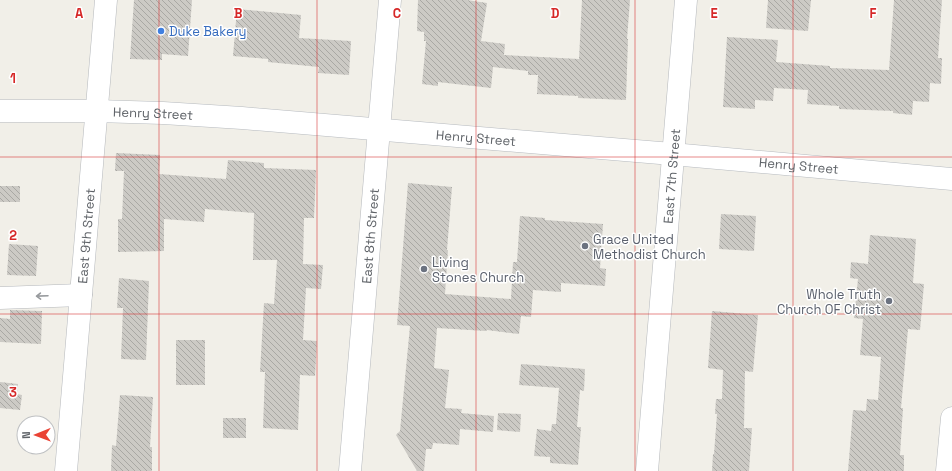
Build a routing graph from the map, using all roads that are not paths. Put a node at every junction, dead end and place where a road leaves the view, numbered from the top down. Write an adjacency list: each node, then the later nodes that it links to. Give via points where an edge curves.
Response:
1 (106, 0): 5 (street, East 9th Street)
2 (390, 0): 6 (street, East 8th Street)
3 (686, 0): 7 (street, East 7th Street)
4 (0, 111): 5 (street, Henry Street)
5 (96, 111): 6 (street, Henry Street, via 242,118); 9 (street, East 9th Street)
6 (379, 129): 7 (street, Henry Street); 13 (street, East 8th Street)
7 (672, 154): 8 (street, Henry Street); 14 (street, East 7th Street)
8 (952, 180)
9 (81, 295): 10 (street, one-way to 10); 12 (street, East 9th Street)
10 (0, 298)
11 (952, 418): 15 (street)
12 (66, 471)
13 (350, 471)
14 (647, 471)
15 (947, 471)

